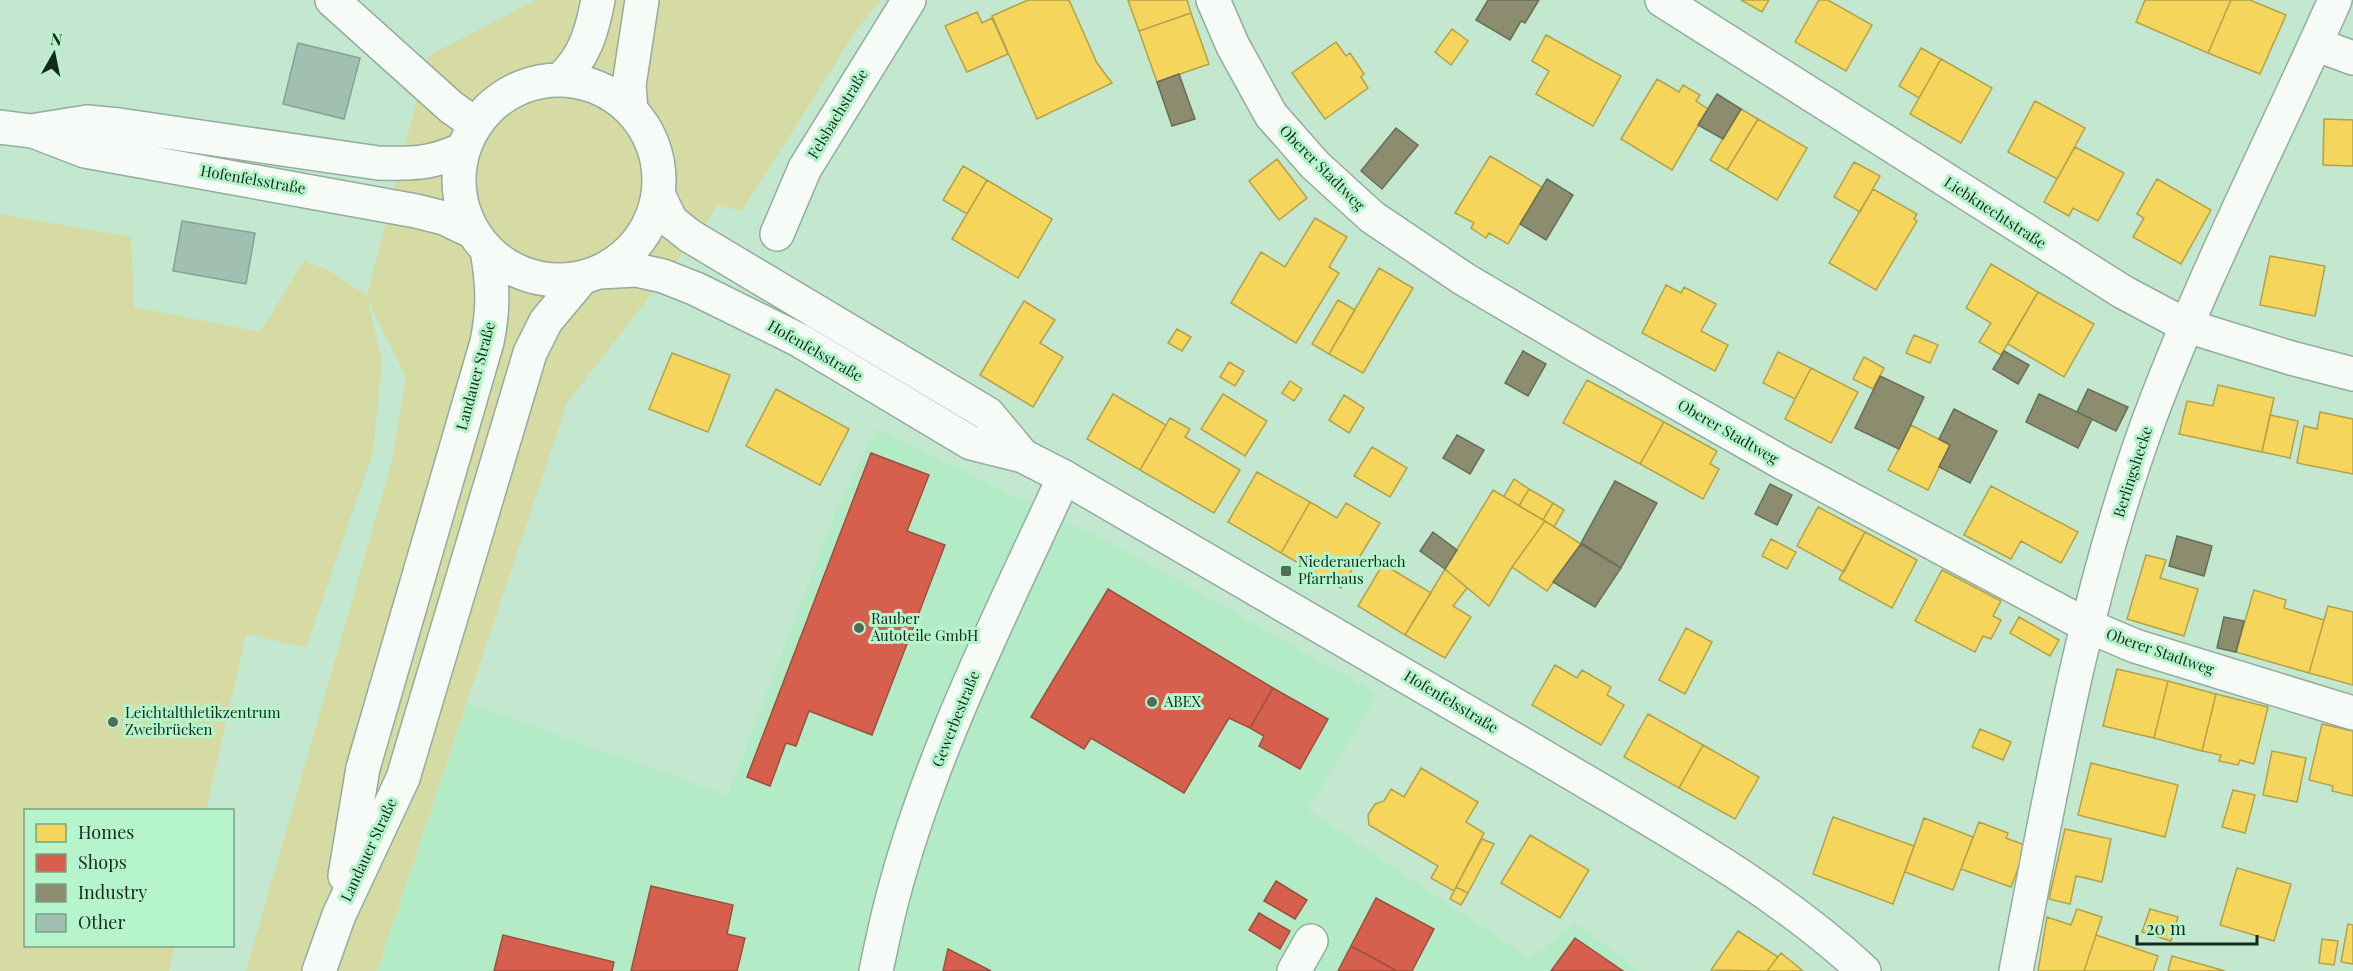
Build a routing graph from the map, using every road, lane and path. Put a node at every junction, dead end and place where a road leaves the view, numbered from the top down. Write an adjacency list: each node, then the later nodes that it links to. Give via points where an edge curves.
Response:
1 (332, 0): 13 (main road, via 451,107)
2 (598, 0): 10 (main road, via 586,47)
3 (642, 0): 11 (main road, via 629,85)
4 (909, 0): 15 (main road, Felsbachstraße, via 805,168)
5 (1214, 0): 22 (main road, Oberer Stadtweg, via 1233,46 1271,115 1315,165 1372,217 1464,279 1586,351 1781,462)
6 (1662, 0): 18 (main road, Liebknechtstraße, via 2066,258)
7 (2335, 0): 8 (main road, Berlingshecke)
8 (2315, 44): 9 (main road); 18 (main road, Berlingshecke)
9 (2353, 58)
10 (561, 79): 11 (main road, via 599,89); 13 (main road, via 540,81 501,99)
11 (631, 110): 14 (main road, via 645,128 653,150)
12 (16, 129): 13 (main road, Hofenfelsstraße, via 87,122 108,124 378,164 440,160); 16 (main road, Hofenfelsstraße, via 85,151 416,210 444,218)
13 (469, 136): 16 (main road, via 459,170 459,190 464,212)
14 (658, 194): 17 (main road, via 643,235 615,263); 20 (main road, Hofenfelsstraße, via 671,221 690,236 988,414)
15 (777, 234)
16 (480, 241): 17 (main road, via 503,263 530,275 561,280); 24 (main road, Landauer Straße, via 494,287 487,342 363,768)
17 (590, 275): 20 (main road, Hofenfelsstraße, via 636,270 696,289 799,340 971,443); 24 (main road, Landauer Straße, via 546,321 530,353 403,778)
18 (2187, 326): 19 (main road, Liebknechtstraße); 22 (main road, Berlingshecke, via 2149,420)
19 (2353, 374)
20 (1023, 456): 21 (main road, Hofenfelsstraße)
21 (1064, 477): 27 (main road, Gewerbestraße, via 961,702 892,899); 29 (main road, Hofenfelsstraße, via 1654,822 1781,904)
22 (2088, 626): 23 (main road, Oberer Stadtweg, via 2135,646); 30 (main road, Berlingshecke)
23 (2353, 713)
24 (339, 915): 26 (main road)
25 (1311, 941): 28 (main road)
26 (319, 971)
27 (876, 971)
28 (1294, 971)
29 (1864, 971)
30 (2016, 971)

